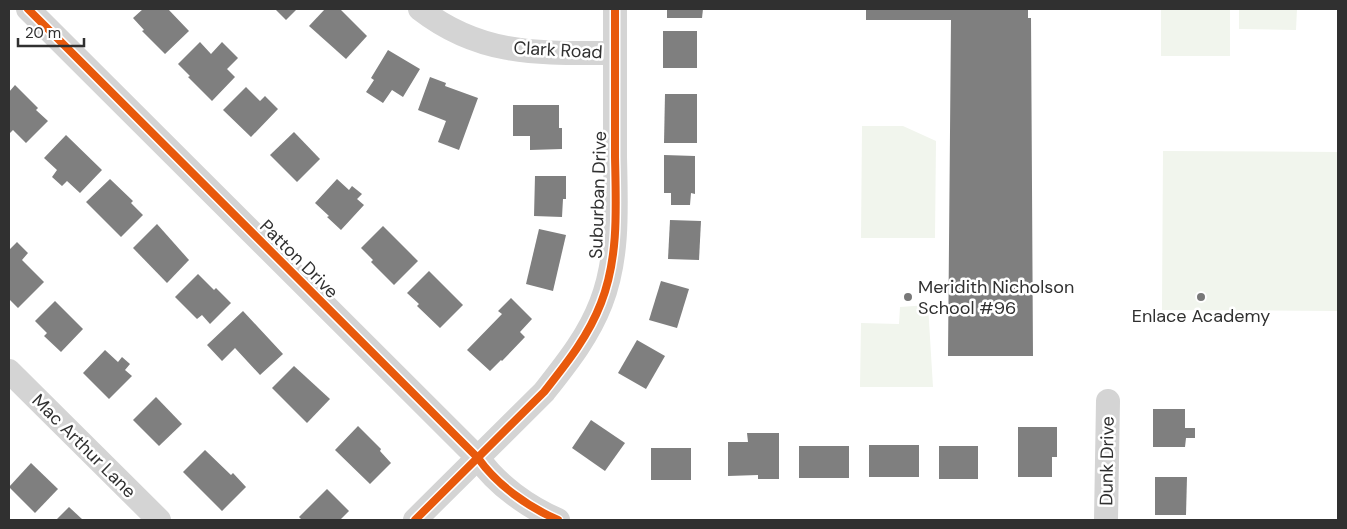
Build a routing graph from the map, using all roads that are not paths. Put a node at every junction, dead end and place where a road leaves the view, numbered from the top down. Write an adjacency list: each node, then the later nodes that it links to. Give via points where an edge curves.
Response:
1 (28, 9): 7 (street, Patton Drive)
2 (420, 9): 4 (street, Clark Road, via 450,29 498,47 541,53)
3 (615, 9): 4 (street, Suburban Drive)
4 (615, 53): 7 (street, Suburban Drive, via 615,238 602,300 586,334 556,378)
5 (9, 371): 8 (street, Mac Arthur Lane)
6 (1108, 401): 11 (street, Dunk Drive)
7 (478, 458): 9 (street, Suburban Drive); 10 (street, Patton Drive, via 523,500)
8 (158, 520)
9 (415, 520)
10 (558, 520)
11 (1106, 520)

